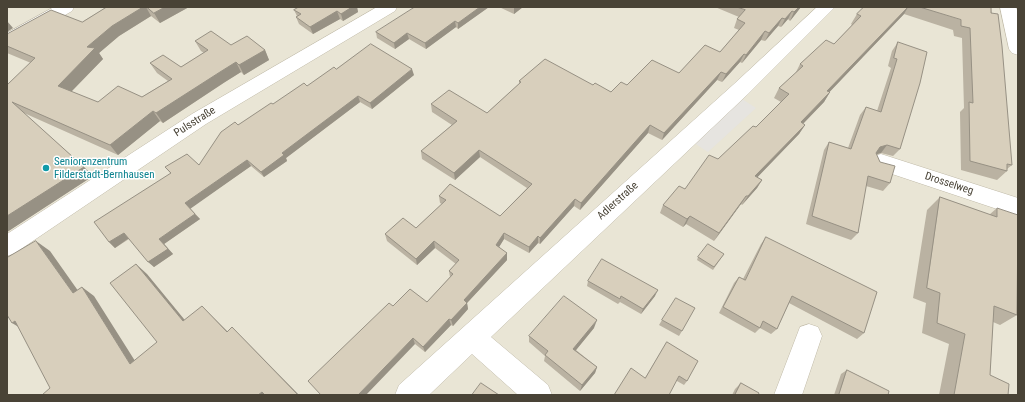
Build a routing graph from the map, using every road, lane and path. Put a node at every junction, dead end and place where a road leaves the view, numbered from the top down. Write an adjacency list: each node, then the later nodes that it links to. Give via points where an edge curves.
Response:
1 (66, 7): 5 (street)
2 (389, 7): 9 (street, Pulsstraße, via 198,119)
3 (827, 7): 11 (street, Adlerstraße)
4 (1008, 7): 6 (street)
5 (7, 41)
6 (1018, 49)
7 (881, 162): 8 (street, Drosselweg)
8 (1018, 207)
9 (7, 246)
10 (809, 336): 14 (street)
11 (472, 337): 12 (street, Adlerstraße); 13 (street)
12 (409, 395)
13 (538, 395)
14 (788, 395)

